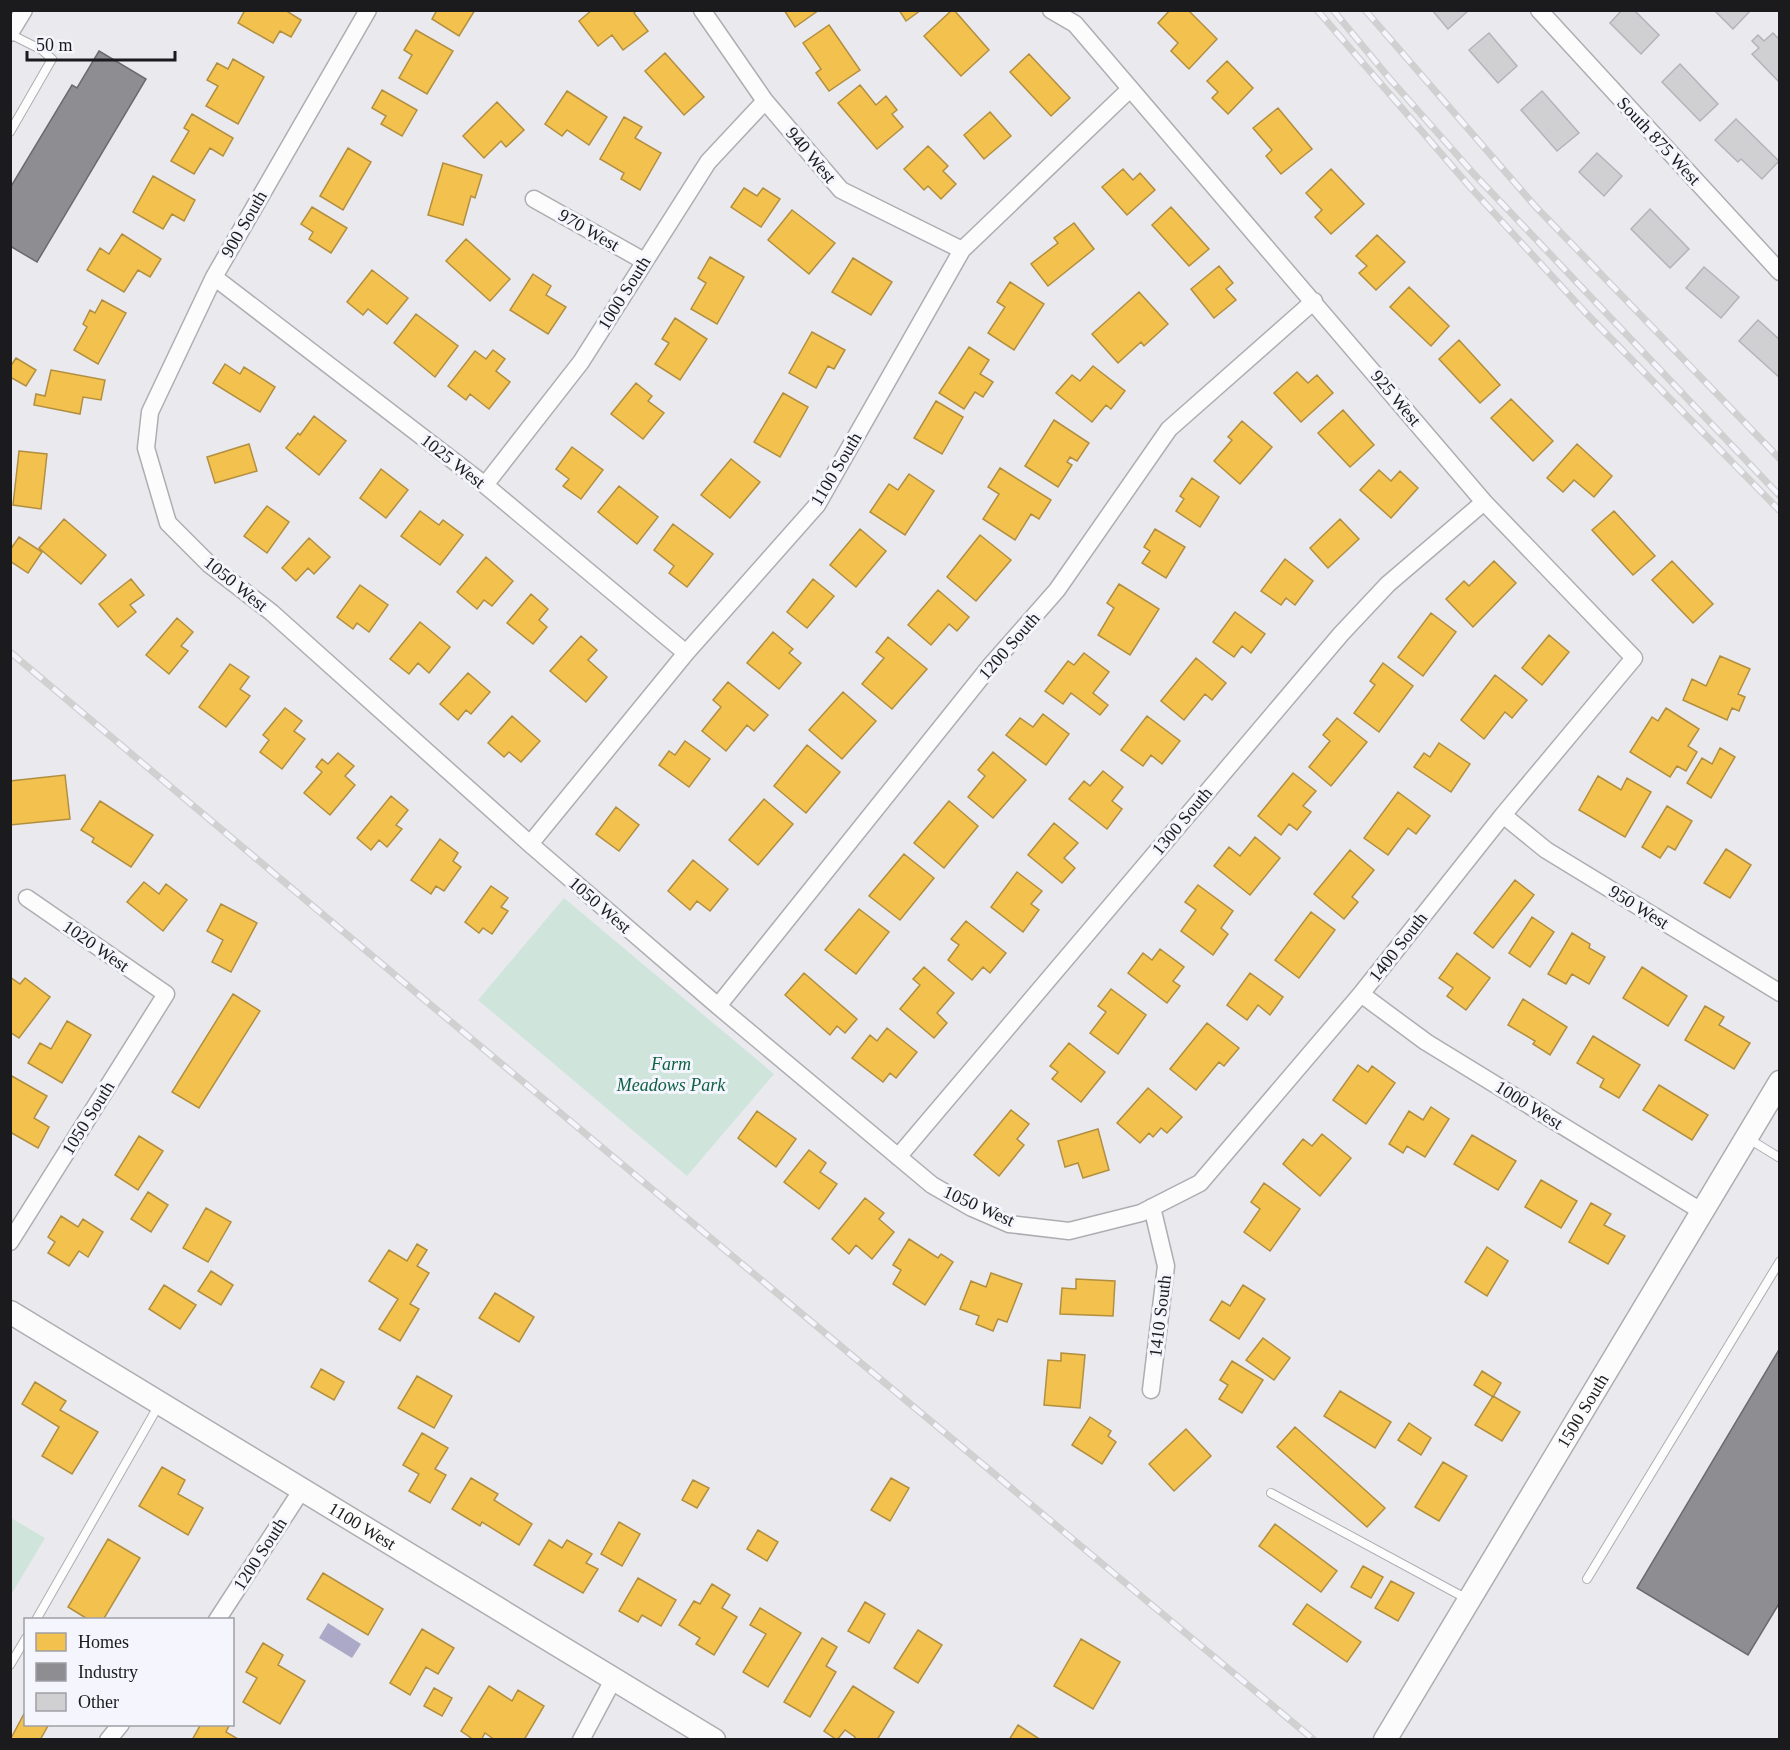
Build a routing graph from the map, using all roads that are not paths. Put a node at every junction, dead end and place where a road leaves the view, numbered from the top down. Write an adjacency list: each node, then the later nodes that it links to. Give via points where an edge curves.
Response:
1 (24, 10): 6 (street)
2 (368, 10): 14 (street, 900 South)
3 (702, 10): 8 (street, 940 West)
4 (1051, 10): 7 (street, via 1075,24)
5 (1539, 10): 13 (street, South 875 West)
6 (10, 34): 9 (lane, via 52,59)
7 (1130, 90): 11 (street, 1100 South); 15 (street, 925 West)
8 (765, 101): 11 (street, 940 West, via 841,190); 12 (street, 1000 South, via 708,162)
9 (10, 132)
10 (534, 199): 12 (street, 970 West)
11 (962, 250): 19 (street, 1100 South, via 817,505)
12 (644, 261): 17 (street, 1000 South, via 581,362)
13 (1779, 272)
14 (214, 277): 16 (street, 900 South, via 150,412); 17 (street, 1025 West)
15 (1314, 301): 18 (street, 925 West); 27 (street, 1200 South, via 1169,429 1058,590 991,665)
16 (146, 448): 22 (street, 1050 West, via 168,523 210,565 271,612)
17 (484, 485): 19 (street, 1025 West)
18 (1484, 502): 20 (street, 925 West); 30 (street, 1300 South, via 1388,584 1341,634)
19 (686, 653): 22 (street, 1100 South)
20 (1634, 658): 21 (street, 1400 South)
21 (1503, 815): 24 (street, 950 West, via 1546,850); 26 (street, 1400 South)
22 (530, 844): 27 (street, 1050 West)
23 (27, 898): 25 (street, 1020 West)
24 (1779, 993)
25 (165, 994): 34 (street, 1050 South)
26 (1360, 994): 32 (street, 1400 South, via 1200,1183); 33 (street, 1000 West, via 1426,1042)
27 (718, 1006): 30 (street, 1050 West)
28 (1779, 1082): 29 (street, 1500 South)
29 (1746, 1137): 31 (lane); 33 (street, 1500 South)
30 (898, 1157): 32 (street, 1050 West, via 932,1185 1009,1224 1069,1231)
31 (1779, 1158)
32 (1147, 1210): 37 (street, 1410 South, via 1166,1266)
33 (1701, 1211): 42 (street, 1500 South)
34 (10, 1242)
35 (1779, 1260): 41 (lane)
36 (10, 1312): 38 (street, 1100 West)
37 (1151, 1390)
38 (160, 1402): 39 (street, 1100 West); 43 (lane)
39 (303, 1488): 44 (street, 1200 South); 47 (street, 1100 West)
40 (1270, 1493): 42 (lane)
41 (1587, 1579)
42 (1469, 1600): 52 (street, 1500 South)
43 (37, 1618)
44 (218, 1618)
45 (24, 1641): 46 (lane)
46 (10, 1665)
47 (613, 1680): 50 (street); 51 (street, 1100 West)
48 (120, 1726): 49 (street)
49 (108, 1740)
50 (581, 1740)
51 (714, 1740)
52 (1386, 1740)

